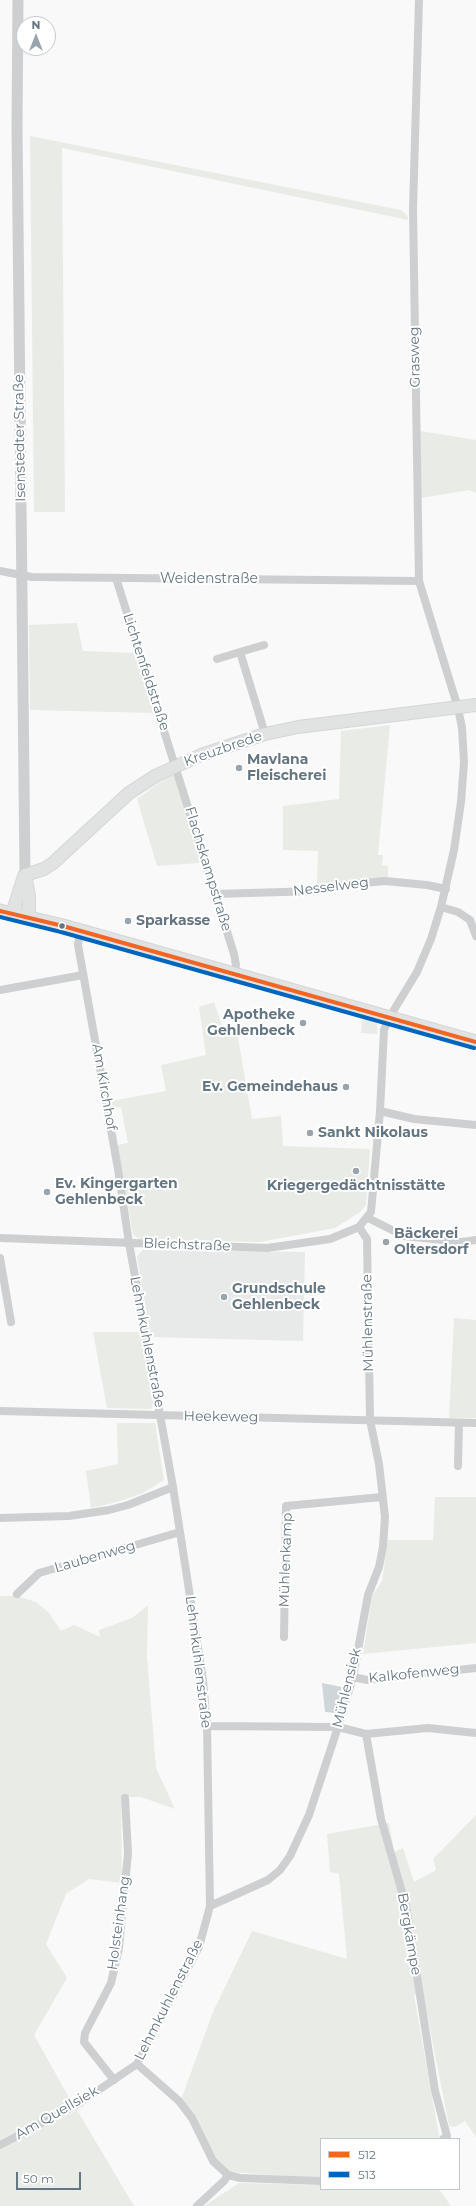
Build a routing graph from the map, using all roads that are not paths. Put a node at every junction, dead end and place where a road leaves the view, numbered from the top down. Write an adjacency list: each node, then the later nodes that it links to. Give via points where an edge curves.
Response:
1 (18, 0): 4 (street, Isenstedter Straße)
2 (419, 0): 6 (street, Grasweg, via 413,209)
3 (0, 572): 4 (street, Weidenstraße)
4 (21, 576): 5 (street, Weidenstraße); 14 (street, Isenstedter Straße)
5 (116, 578): 6 (street, Weidenstraße); 13 (street, Lichtenfeldstraße)
6 (419, 581): 11 (street, Grasweg)
7 (264, 645): 8 (street)
8 (240, 652): 9 (street); 12 (street)
9 (218, 659)
10 (476, 705): 11 (main road, Kreuzbrede)
11 (458, 708): 12 (main road, Kreuzbrede, via 298,727); 15 (street, Grasweg, via 464,762 461,802)
12 (265, 734): 13 (main road, Kreuzbrede)
13 (176, 765): 14 (main road, Kreuzbrede, via 129,794 53,863); 16 (street, Flachskampstraße)
14 (25, 875): 18 (main road, Isenstedter Straße); 19 (main road, Isenstedter Straße, via 29,896)
15 (446, 890): 16 (street, Nesselweg, via 427,885 385,881 343,885 316,891); 17 (street, Grasweg)
16 (216, 894): 22 (street, Flachskampstraße, via 234,954)
17 (442, 907): 21 (street, via 458,912 470,920); 25 (street, Grasweg, via 417,972)
18 (6, 912): 19 (main road)
19 (29, 918): 20 (main road)
20 (80, 931): 22 (main road); 23 (street, Am Kirchhof, via 78,945)
21 (476, 936)
22 (234, 974): 25 (main road)
23 (83, 975): 24 (street); 33 (street, Am Kirchhof)
24 (0, 990)
25 (389, 1018): 26 (main road); 27 (street, via 384,1030)
26 (476, 1042)
27 (380, 1112): 28 (street, via 414,1119); 29 (street, via 373,1203)
28 (476, 1125)
29 (368, 1218): 30 (street, Bleichstraße); 32 (street, via 404,1236 462,1242)
30 (359, 1227): 33 (street, Bleichstraße, via 330,1239 267,1248); 38 (street, Mühlenstraße, via 367,1239)
31 (0, 1238): 33 (street, Bleichstraße)
32 (476, 1240)
33 (129, 1243): 37 (street, Lehmkuhlenstraße)
34 (0, 1258): 35 (street)
35 (11, 1322)
36 (0, 1411): 37 (street, Heekeweg)
37 (161, 1416): 38 (street, Heekeweg); 42 (street, Lehmkuhlenstraße)
38 (370, 1420): 39 (street, Heekeweg); 43 (street, Mühlensiek, via 379,1464)
39 (459, 1423): 40 (street, Heekeweg); 41 (street)
40 (476, 1423)
41 (458, 1466)
42 (173, 1487): 44 (street, via 109,1510 69,1516); 45 (street, Lehmkuhlenstraße)
43 (382, 1497): 47 (street, Mühlenkamp, via 286,1506); 49 (street, Mühlensiek, via 385,1517 383,1547 368,1595)
44 (0, 1518)
45 (180, 1532): 46 (street, Laubenweg, via 39,1573); 50 (street, Lehmkuhlenstraße)
46 (17, 1594)
47 (284, 1636)
48 (476, 1668): 49 (street, Kalkofenweg, via 367,1680)
49 (353, 1677): 51 (street, Mühlensiek)
50 (208, 1726): 51 (street); 55 (street, Lehmkuhlenstraße)
51 (338, 1727): 53 (street); 55 (street, Mühlensiek, via 309,1815 290,1856 280,1870 268,1880)
52 (476, 1733): 53 (street, via 428,1728)
53 (366, 1734): 58 (street, Bergkämpe, via 381,1819 406,1906 435,2091)
54 (125, 1798): 57 (street, Holsteinhang, via 128,1853 119,1948 110,1983 85,2033 84,2042)
55 (210, 1906): 56 (street, Lehmkuhlenstraße, via 199,1947)
56 (137, 2064): 57 (street, Lehmkuhlenstraße); 60 (street, via 179,2101 192,2118 213,2161)
57 (114, 2080): 59 (street, Am Quellsiek, via 73,2107)
58 (445, 2138)
59 (0, 2145)
60 (228, 2175): 61 (street, via 240,2178); 62 (street)
61 (320, 2181)
62 (197, 2206)

